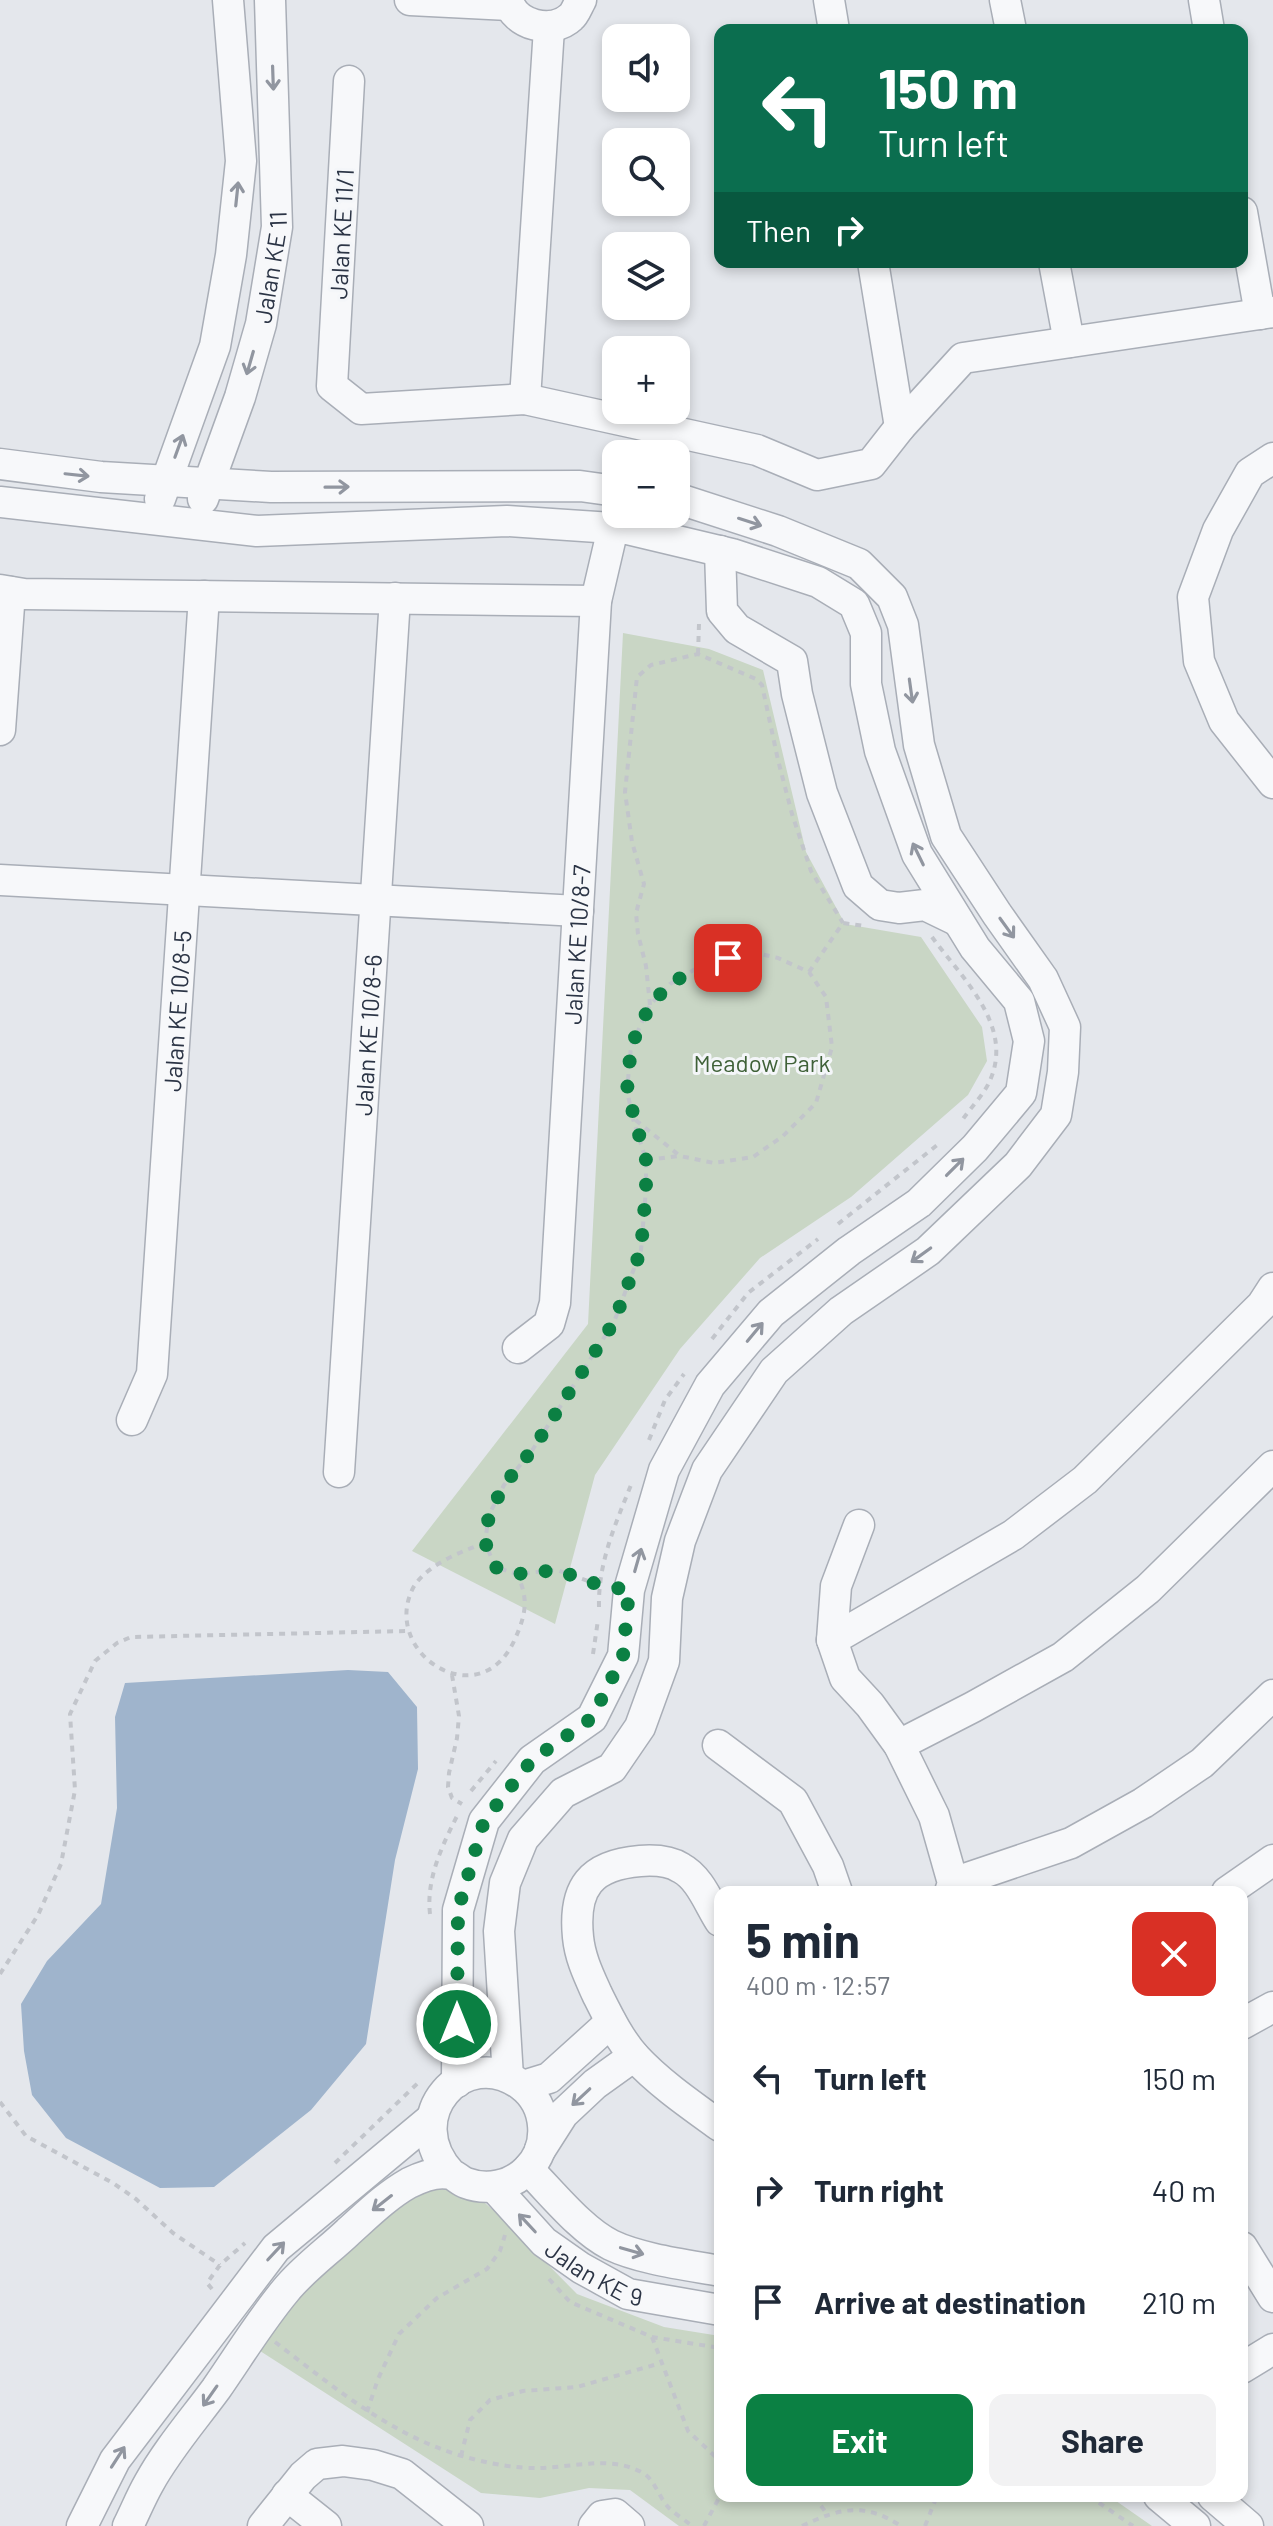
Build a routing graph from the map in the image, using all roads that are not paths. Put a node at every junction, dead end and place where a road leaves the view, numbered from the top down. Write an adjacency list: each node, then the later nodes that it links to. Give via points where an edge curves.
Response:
1 (228, 0): 23 (street, Jalan KE 11, one-way to 1, via 215,346 231,255 241,161)
2 (270, 0): 24 (street, Jalan KE 11, one-way to 24, via 277,227 261,324)
3 (410, 0): 8 (street)
4 (581, 0): 12 (street, via 571,17)
5 (829, 0): 9 (street)
6 (1005, 0): 10 (street)
7 (1204, 0): 11 (street)
8 (508, 3): 12 (street, via 525,23)
9 (833, 24)
10 (1010, 24)
11 (1208, 24)
12 (549, 28): 19 (street)
13 (349, 81): 19 (street, Jalan KE 11/1, via 332,386 361,409)
14 (1248, 236): 17 (street)
15 (874, 268): 20 (street)
16 (1055, 268): 18 (street)
17 (1267, 313): 18 (street)
18 (1069, 342): 20 (street, via 963,358)
19 (525, 399): 20 (street, via 757,450 817,475 871,464)
20 (900, 427)
21 (1273, 458): 38 (street, via 1250,473 1218,530 1193,597 1199,661 1224,721)
22 (0, 464): 23 (street, one-way to 23)
23 (166, 481): 24 (street); 28 (street, Jalan KE 11)
24 (209, 484): 25 (street, one-way to 25); 29 (street, Jalan KE 11)
25 (602, 489)
26 (0, 502): 28 (street)
27 (690, 503): 65 (street, one-way to 65, via 859,564 892,597 903,625 919,745 946,836 1043,979 1065,1027 1063,1072 1056,1115 1018,1165 928,1251 841,1311 774,1371 707,1470 680,1541 667,1598 664,1661 640,1727 612,1768 563,1793 533,1827 505,1883 499,1931)
28 (153, 519): 29 (street)
29 (194, 524): 30 (street, via 257,531 507,521)
30 (602, 527)
31 (613, 528): 32 (street); 36 (street, Jalan KE 10/8-7)
32 (720, 551): 43 (street, one-way to 32, via 917,854 880,751 866,684 866,633 854,604 818,582); 43 (street, via 722,611 737,629 792,661 822,793 858,886 880,905 925,905)
33 (5, 591): 34 (street); 37 (street)
34 (204, 596): 35 (street); 40 (street, Jalan KE 10/8-5)
35 (395, 598): 36 (street); 41 (street, Jalan KE 10/8-6)
36 (596, 601): 42 (street, Jalan KE 10/8-7)
37 (0, 730)
38 (1273, 783)
39 (0, 880): 40 (street)
40 (184, 890): 41 (street); 46 (street, Jalan KE 10/8-5, via 152,1374)
41 (376, 900): 42 (street); 48 (street, Jalan KE 10/8-6)
42 (578, 911): 45 (street, Jalan KE 10/8-7, via 555,1303 549,1324)
43 (958, 921): 64 (street, one-way to 43, via 458,1910 484,1821 532,1760 592,1718 623,1656 629,1590 664,1470 710,1385 771,1313 919,1203 1021,1093 1029,1041 1019,1001)
44 (1273, 1288): 50 (street, via 1262,1305 1085,1480 1013,1535)
45 (518, 1348)
46 (132, 1420)
47 (1273, 1466): 53 (street, via 1148,1589 1063,1657)
48 (339, 1472)
49 (859, 1525): 50 (street, via 836,1586)
50 (832, 1640): 53 (street, via 845,1678)
51 (1273, 1695): 57 (street, via 1202,1763 1143,1803 1071,1843)
52 (718, 1745): 55 (street, via 793,1801)
53 (899, 1745): 56 (street, via 934,1816)
54 (1273, 1860): 58 (street)
55 (835, 1886)
56 (952, 1886)
57 (955, 1886)
58 (1236, 1886)
59 (714, 1911): 62 (street, via 695,1878 680,1867 652,1860 601,1869 587,1883 579,1905 578,1937 585,1969)
60 (1273, 2007): 61 (street)
61 (1248, 2021)
62 (611, 2022): 63 (street); 65 (street, via 549,2078)
63 (634, 2056): 67 (street); 68 (street, one-way to 68, via 563,2114)
64 (457, 2082): 65 (street, via 491,2073); 66 (street, via 445,2091)
65 (515, 2082): 68 (street, via 535,2099 542,2115 544,2133)
66 (431, 2119): 69 (street, via 434,2149); 80 (street, one-way to 66, via 115,2460 276,2248)
67 (714, 2122)
68 (534, 2160): 70 (street, via 507,2184); 72 (street, Jalan KE 9, one-way to 72, via 564,2209 610,2244)
69 (451, 2174): 70 (street, via 479,2187); 81 (street, one-way to 81, via 419,2179 380,2204 287,2288 150,2481)
70 (494, 2187): 74 (street, Jalan KE 9, one-way to 70, via 628,2294 581,2268 544,2242)
71 (1248, 2257): 73 (street)
72 (714, 2270)
73 (1273, 2297)
74 (714, 2309)
75 (1273, 2349): 76 (street)
76 (1248, 2364)
77 (287, 2495): 82 (street); 83 (street); 84 (street, via 317,2464 373,2465 402,2474)
78 (1166, 2502): 87 (street)
79 (1220, 2502): 88 (street)
80 (82, 2526)
81 (128, 2526)
82 (263, 2526)
83 (326, 2526)
84 (468, 2526)
85 (594, 2526): 86 (street, via 602,2516 615,2514)
86 (629, 2526)
87 (1195, 2526)
88 (1248, 2526)

